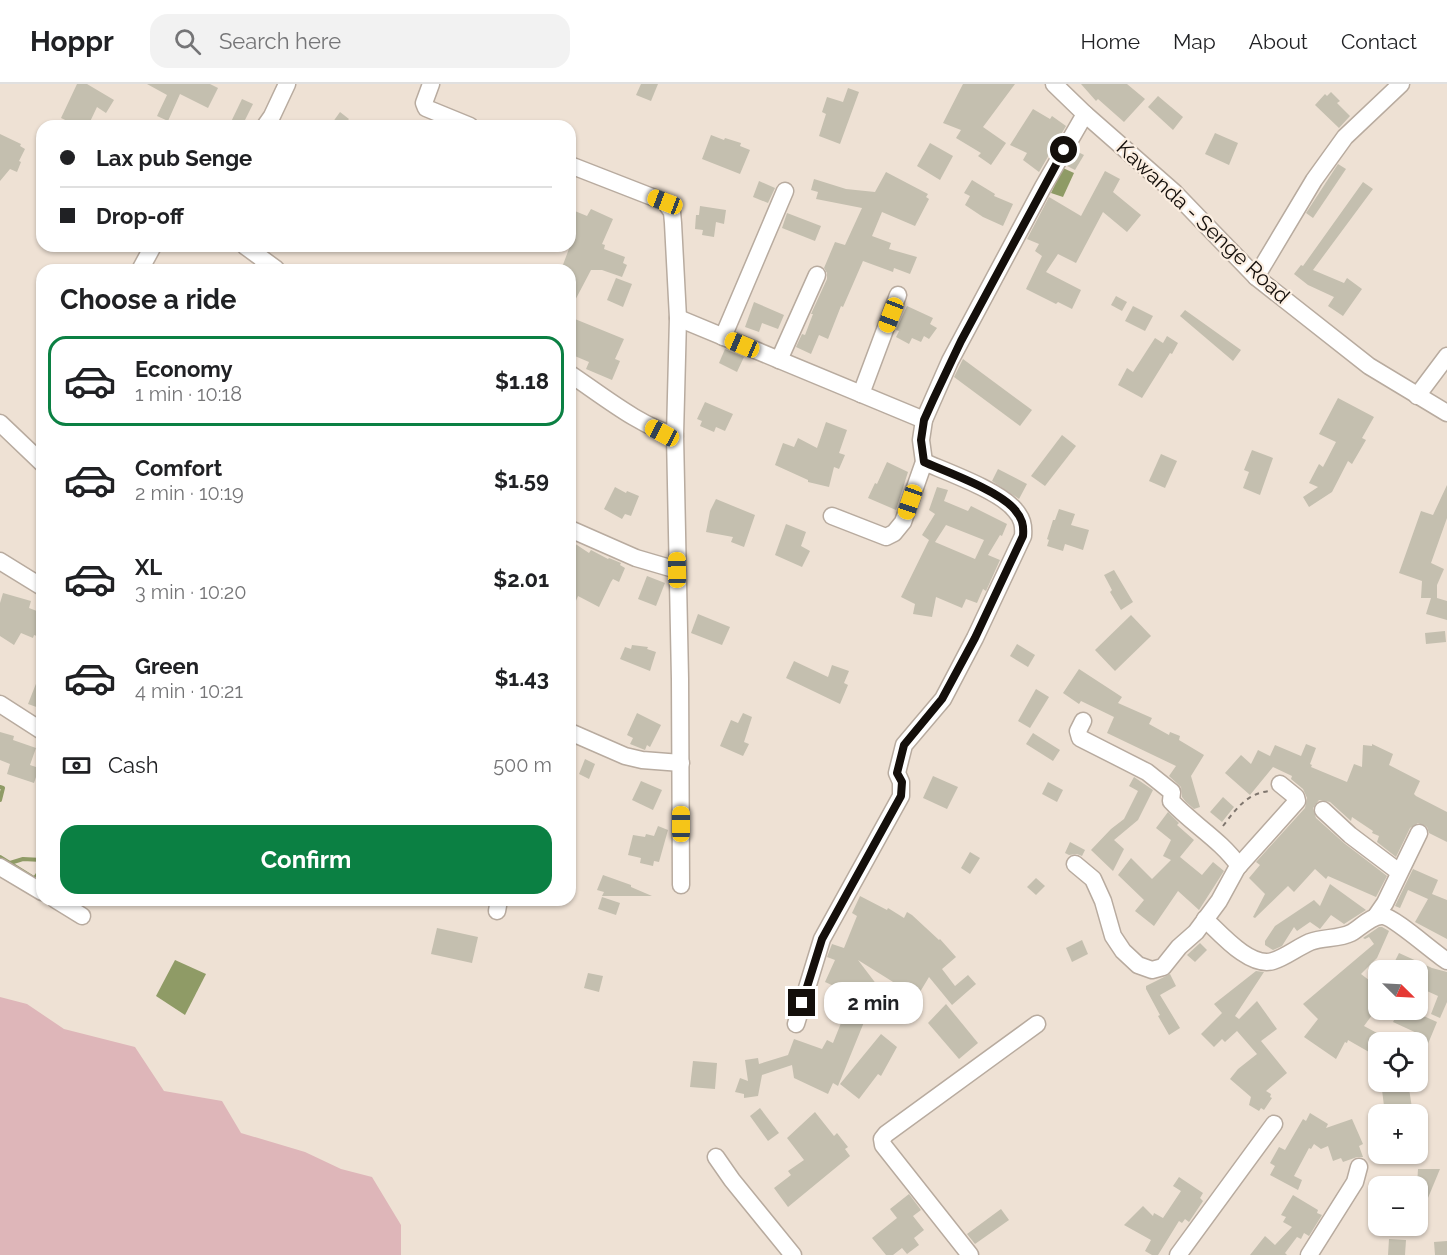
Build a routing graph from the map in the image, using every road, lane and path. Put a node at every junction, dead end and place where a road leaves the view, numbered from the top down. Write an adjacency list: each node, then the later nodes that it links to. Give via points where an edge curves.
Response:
1 (287, 84): 6 (street)
2 (431, 84): 7 (street, via 426,108)
3 (1055, 84): 5 (street, Kawanda - Senge Road)
4 (1401, 84): 13 (street, via 1345,137 1314,180)
5 (1085, 114): 13 (street, Kawanda - Senge Road, via 1175,193); 23 (street, via 950,362)
6 (269, 120)
7 (455, 120)
8 (576, 167): 15 (street, via 665,202 672,212)
9 (784, 191): 16 (street)
10 (253, 252): 11 (street)
11 (269, 264)
12 (817, 275): 18 (street)
13 (1256, 277): 21 (street, Kawanda - Senge Road, via 1369,366)
14 (898, 295): 20 (street)
15 (678, 318): 16 (street); 25 (street)
16 (723, 337): 18 (street)
17 (1447, 356): 21 (street)
18 (779, 360): 20 (street)
19 (576, 378): 25 (street, via 662,433)
20 (861, 394): 23 (street)
21 (1417, 396): 22 (street, Kawanda - Senge Road)
22 (1447, 413)
23 (924, 420): 27 (street)
24 (0, 423): 26 (street)
25 (675, 435): 31 (street)
26 (36, 457)
27 (924, 462): 28 (street, via 903,522 894,533 886,537 877,535); 53 (street, via 993,493 1014,508 1022,519 1023,536 942,699 904,745 897,773 902,782 901,796 822,939)
28 (832, 516)
29 (576, 532): 31 (street, via 636,558)
30 (0, 561): 32 (street)
31 (677, 570): 37 (street)
32 (36, 583)
33 (0, 704): 35 (street)
34 (1083, 721): 41 (street, via 1078,731 1080,738 1147,772 1172,792 1172,801 1179,809)
35 (36, 727)
36 (576, 735): 37 (street, via 625,756)
37 (681, 763): 46 (street)
38 (1281, 785): 41 (path, via 1245,799); 43 (street, via 1297,801)
39 (1323, 810): 45 (street, via 1350,836)
40 (1419, 833): 45 (street)
41 (1214, 839): 43 (street)
42 (1076, 864): 51 (street, via 1093,879 1113,936 1138,965 1152,970 1163,967)
43 (1239, 866): 51 (street)
44 (0, 867): 47 (street)
45 (1400, 872): 50 (street)
46 (681, 885)
47 (36, 888)
48 (66, 906): 49 (street)
49 (82, 916)
50 (1376, 916): 51 (street, via 1348,934 1320,938 1272,961 1257,961 1243,953); 52 (street, via 1399,924)
51 (1205, 919)
52 (1447, 961)
53 (796, 1024)
54 (1037, 1024): 59 (street, via 882,1139)
55 (1274, 1124): 60 (street)
56 (716, 1157): 58 (street)
57 (1359, 1167): 61 (street, via 1355,1182)
58 (793, 1255)
59 (970, 1255)
60 (1178, 1255)
61 (1309, 1255)

